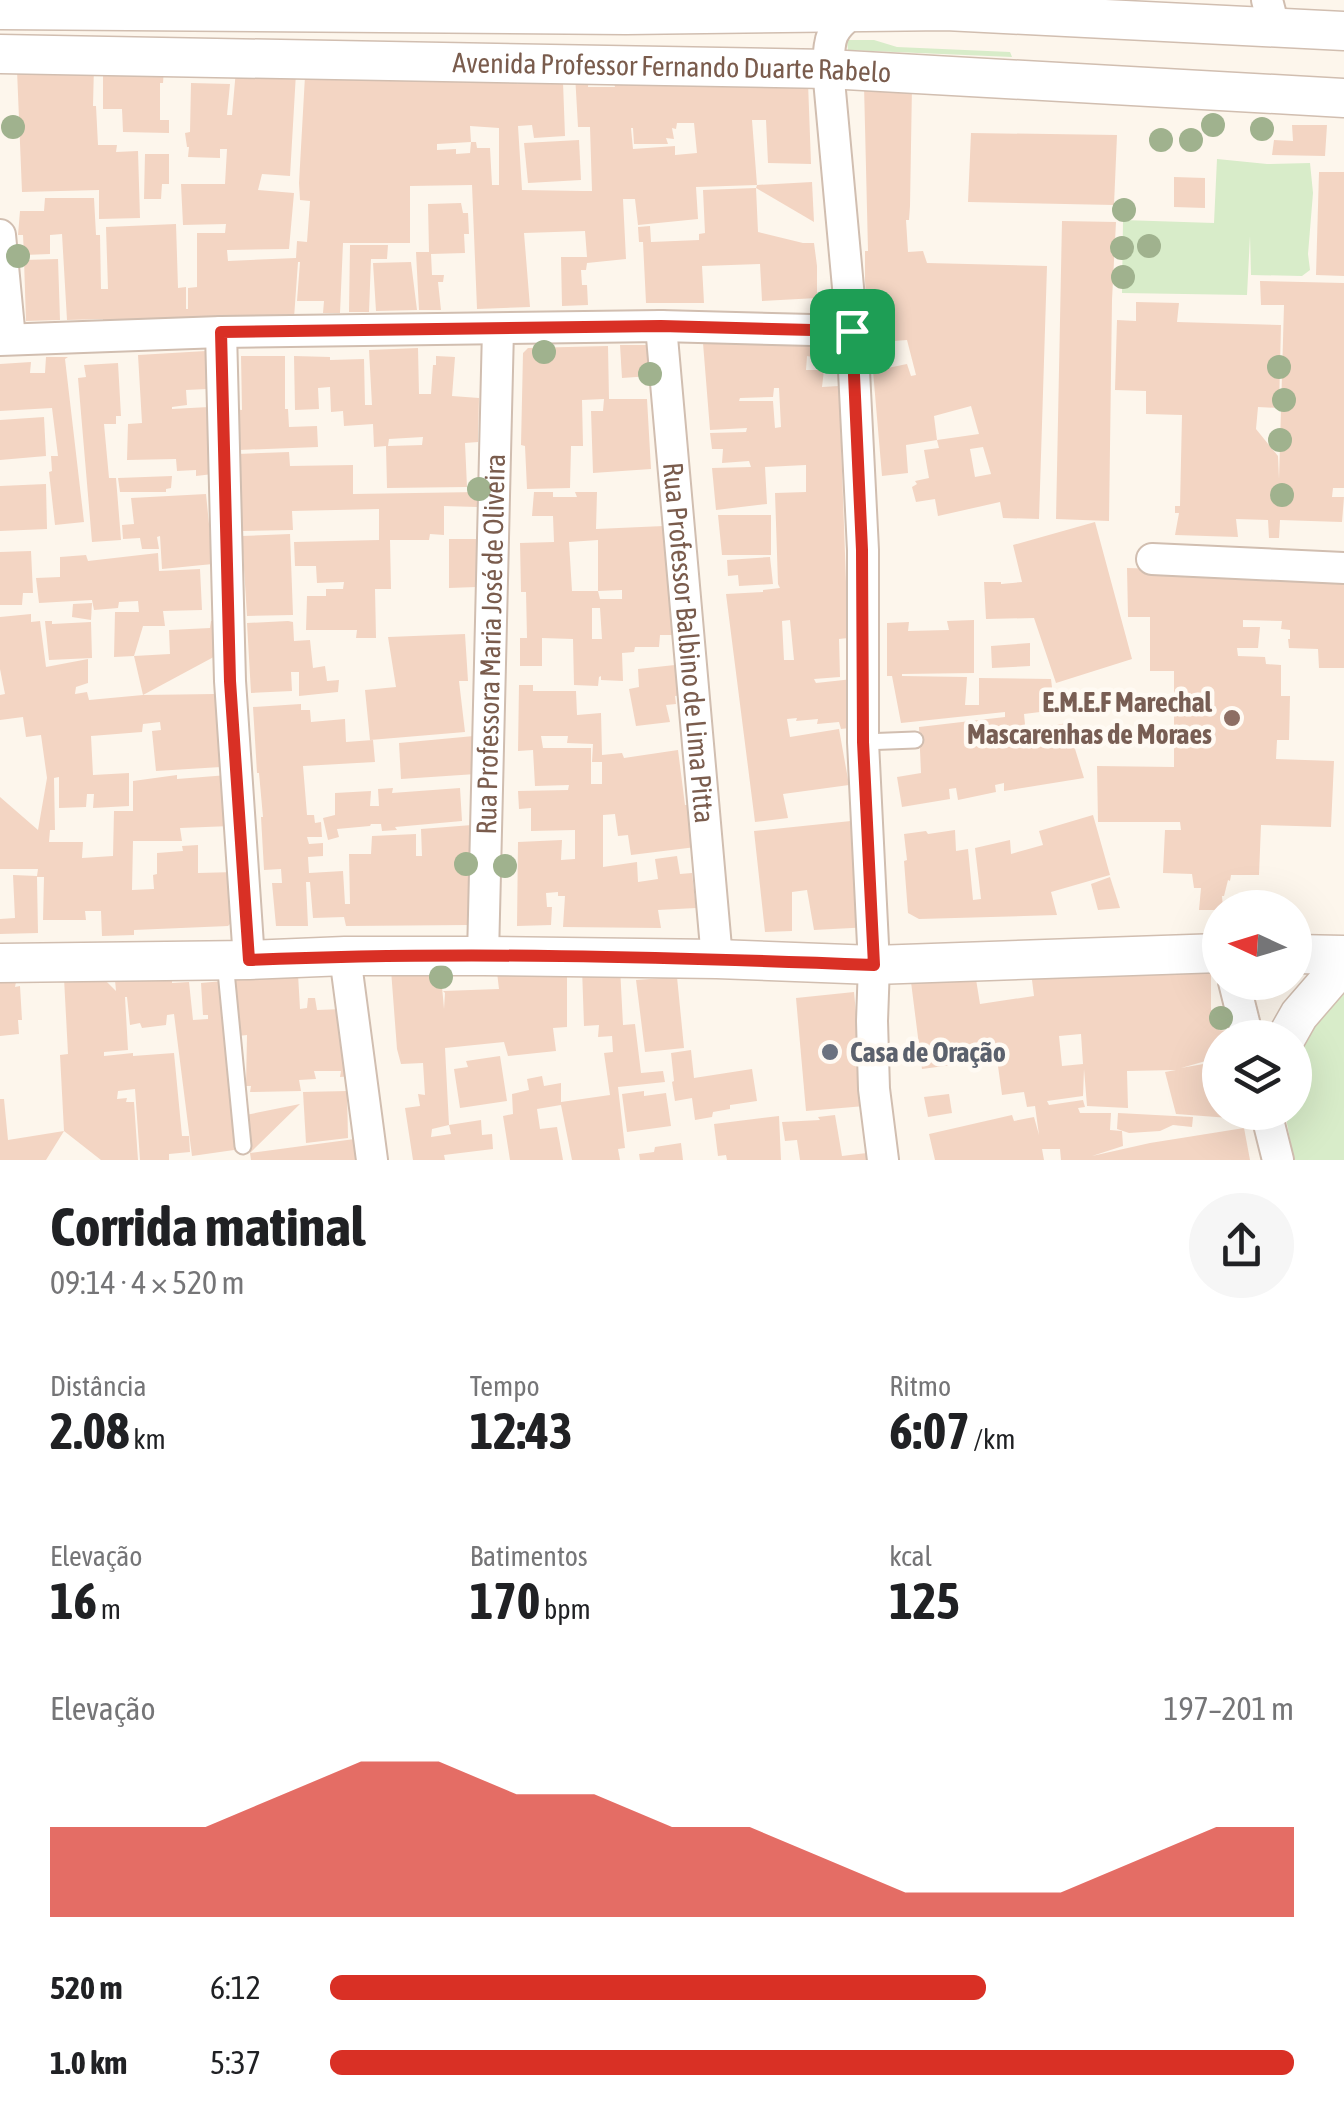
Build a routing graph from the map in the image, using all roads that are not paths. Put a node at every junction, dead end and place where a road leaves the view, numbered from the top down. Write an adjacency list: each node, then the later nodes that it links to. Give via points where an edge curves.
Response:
1 (944, 5): 4 (street, Avenida Professor Fernando Duarte Rabelo); 5 (street, Avenida Professor Fernando Duarte Rabelo)
2 (625, 8): 3 (street, Avenida Professor Fernando Duarte Rabelo); 4 (street, Avenida Professor Fernando Duarte Rabelo)
3 (0, 10)
4 (852, 13): 8 (street, via 834,28)
5 (1271, 13): 6 (street, Avenida Professor Fernando Duarte Rabelo)
6 (1344, 31)
7 (0, 54): 8 (street, Avenida Professor Fernando Duarte Rabelo)
8 (828, 69): 9 (street, Avenida Professor Fernando Duarte Rabelo); 13 (street)
9 (1344, 98)
10 (0, 235): 15 (street)
11 (661, 326): 12 (street); 13 (street); 25 (street, Rua Professor Balbino de Lima Pitta)
12 (498, 329): 14 (street); 24 (street, Rua Professora Maria José de Oliveira)
13 (852, 331): 19 (street)
14 (221, 332): 15 (street); 26 (street)
15 (5, 340)
16 (1152, 560): 17 (street)
17 (1344, 568)
18 (915, 740): 19 (lane)
19 (863, 742): 29 (street)
20 (1202, 954): 29 (street)
21 (1312, 954): 22 (street)
22 (1344, 955)
23 (345, 956): 24 (street); 26 (street); 33 (street)
24 (483, 956): 25 (street)
25 (717, 959): 29 (street)
26 (237, 960): 27 (street); 32 (lane)
27 (0, 962)
28 (1344, 963): 30 (street)
29 (874, 965): 34 (street, via 874,1089)
30 (1297, 1020)
31 (1270, 1130): 35 (street)
32 (243, 1146)
33 (372, 1160)
34 (883, 1160)
35 (1278, 1160)

